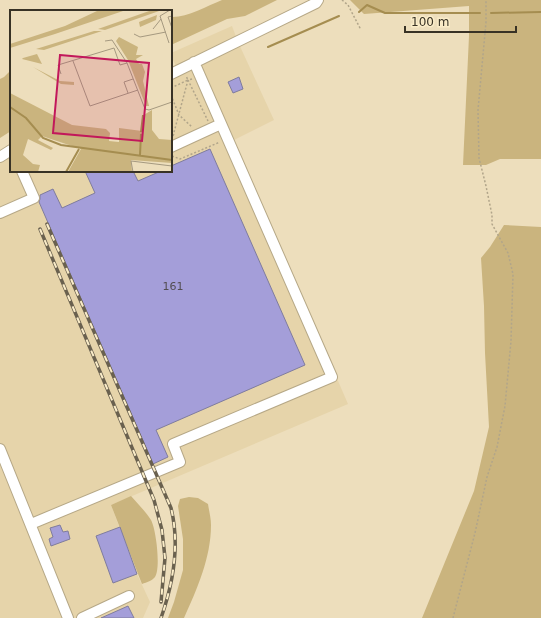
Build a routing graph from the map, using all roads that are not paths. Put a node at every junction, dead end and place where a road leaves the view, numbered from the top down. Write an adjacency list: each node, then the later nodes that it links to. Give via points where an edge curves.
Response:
1 (318, 0): 2 (lane)
2 (194, 62): 3 (lane); 4 (lane)
3 (172, 73)
4 (215, 124): 5 (lane); 11 (lane, via 332,377 173,444 180,462)
5 (172, 143)
6 (10, 151): 7 (lane)
7 (0, 157)
8 (22, 172): 9 (lane, via 34,198)
9 (0, 213)
10 (0, 449): 11 (lane)
11 (31, 524): 13 (lane)
12 (129, 596): 14 (lane)
13 (68, 618)
14 (82, 618)

